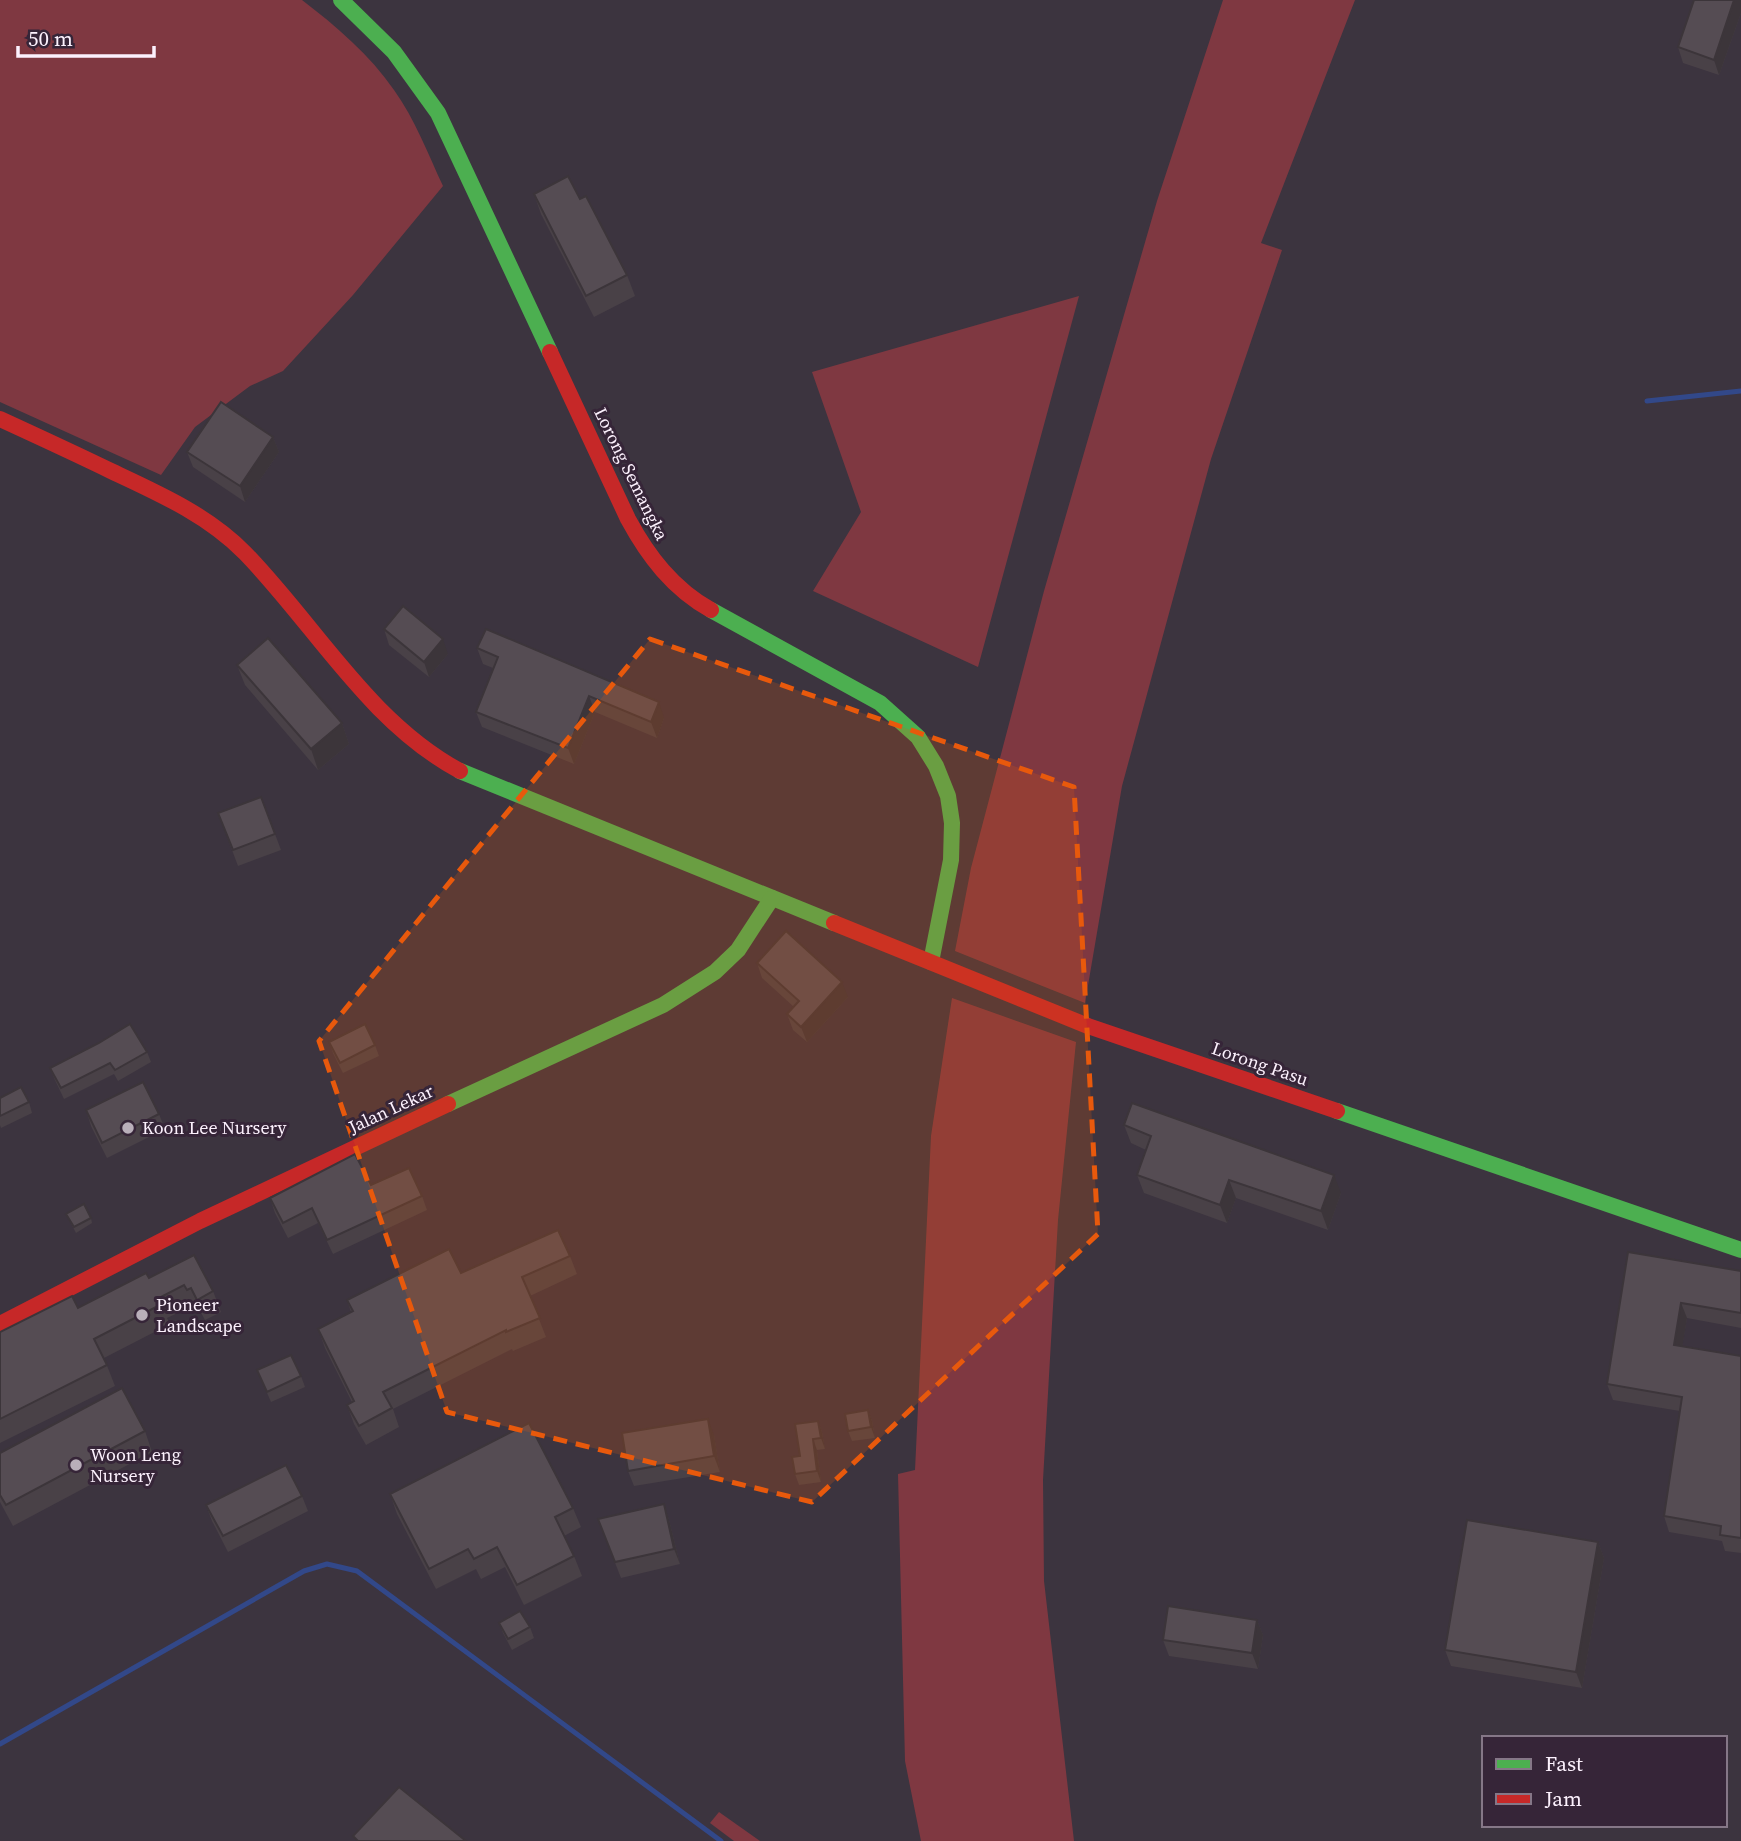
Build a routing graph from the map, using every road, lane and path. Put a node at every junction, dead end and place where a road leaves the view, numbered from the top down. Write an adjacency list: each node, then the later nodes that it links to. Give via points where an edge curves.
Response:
1 (341, 0): 4 (street, Lorong Semangka, via 404,63 438,113 628,519 656,565 681,592 880,703 918,737 936,766 952,823 951,860)
2 (0, 419): 3 (street, via 165,496 216,527 245,553 383,713 430,755)
3 (772, 898): 4 (street, Lorong Pasu); 6 (street, Jalan Lekar, via 738,950 715,972 663,1005 152,1245)
4 (931, 961): 5 (street, Lorong Pasu, via 1088,1026)
5 (1741, 1250)
6 (0, 1324)

